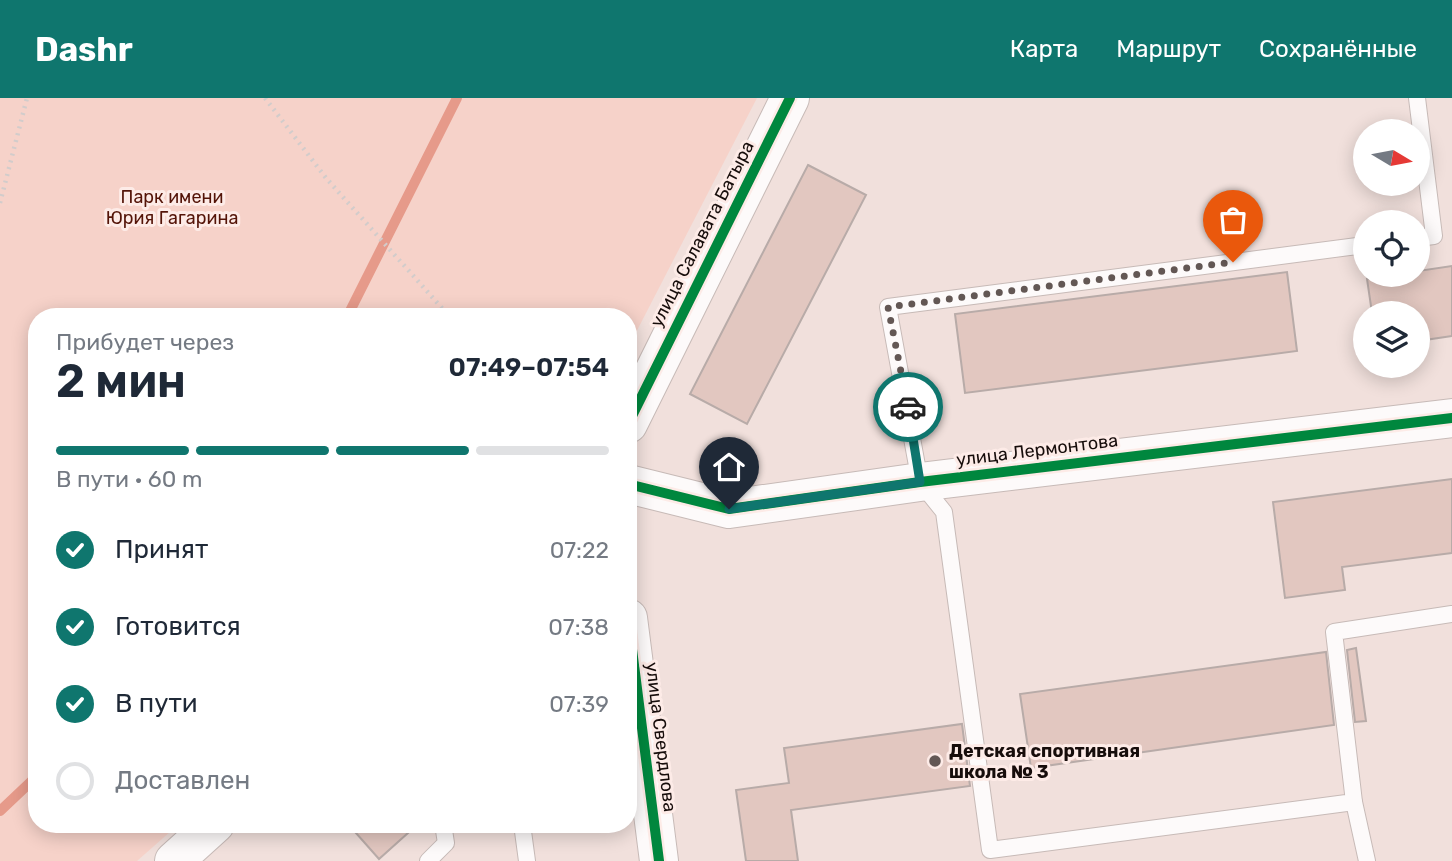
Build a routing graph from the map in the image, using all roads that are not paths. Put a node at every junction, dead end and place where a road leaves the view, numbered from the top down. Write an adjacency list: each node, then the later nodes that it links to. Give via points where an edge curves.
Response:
1 (790, 98): 5 (street, улица Салавата Батыра)
2 (1417, 98): 3 (lane, via 1434,236)
3 (1430, 236)
4 (1353, 247): 7 (lane, via 888,307)
5 (637, 406)
6 (1452, 418): 7 (street, улица Лермонтова)
7 (920, 482): 8 (street, улица Лермонтова, via 729,509); 11 (lane, via 944,512 990,850)
8 (637, 486)
9 (1452, 614): 11 (lane, via 1334,632)
10 (637, 689): 18 (street, улица Свердлова)
11 (1354, 802): 19 (lane)
12 (205, 833): 15 (street)
13 (444, 833): 16 (lane, via 446,843)
14 (523, 833): 17 (lane)
15 (174, 861)
16 (428, 861)
17 (527, 861)
18 (659, 861)
19 (1367, 861)

